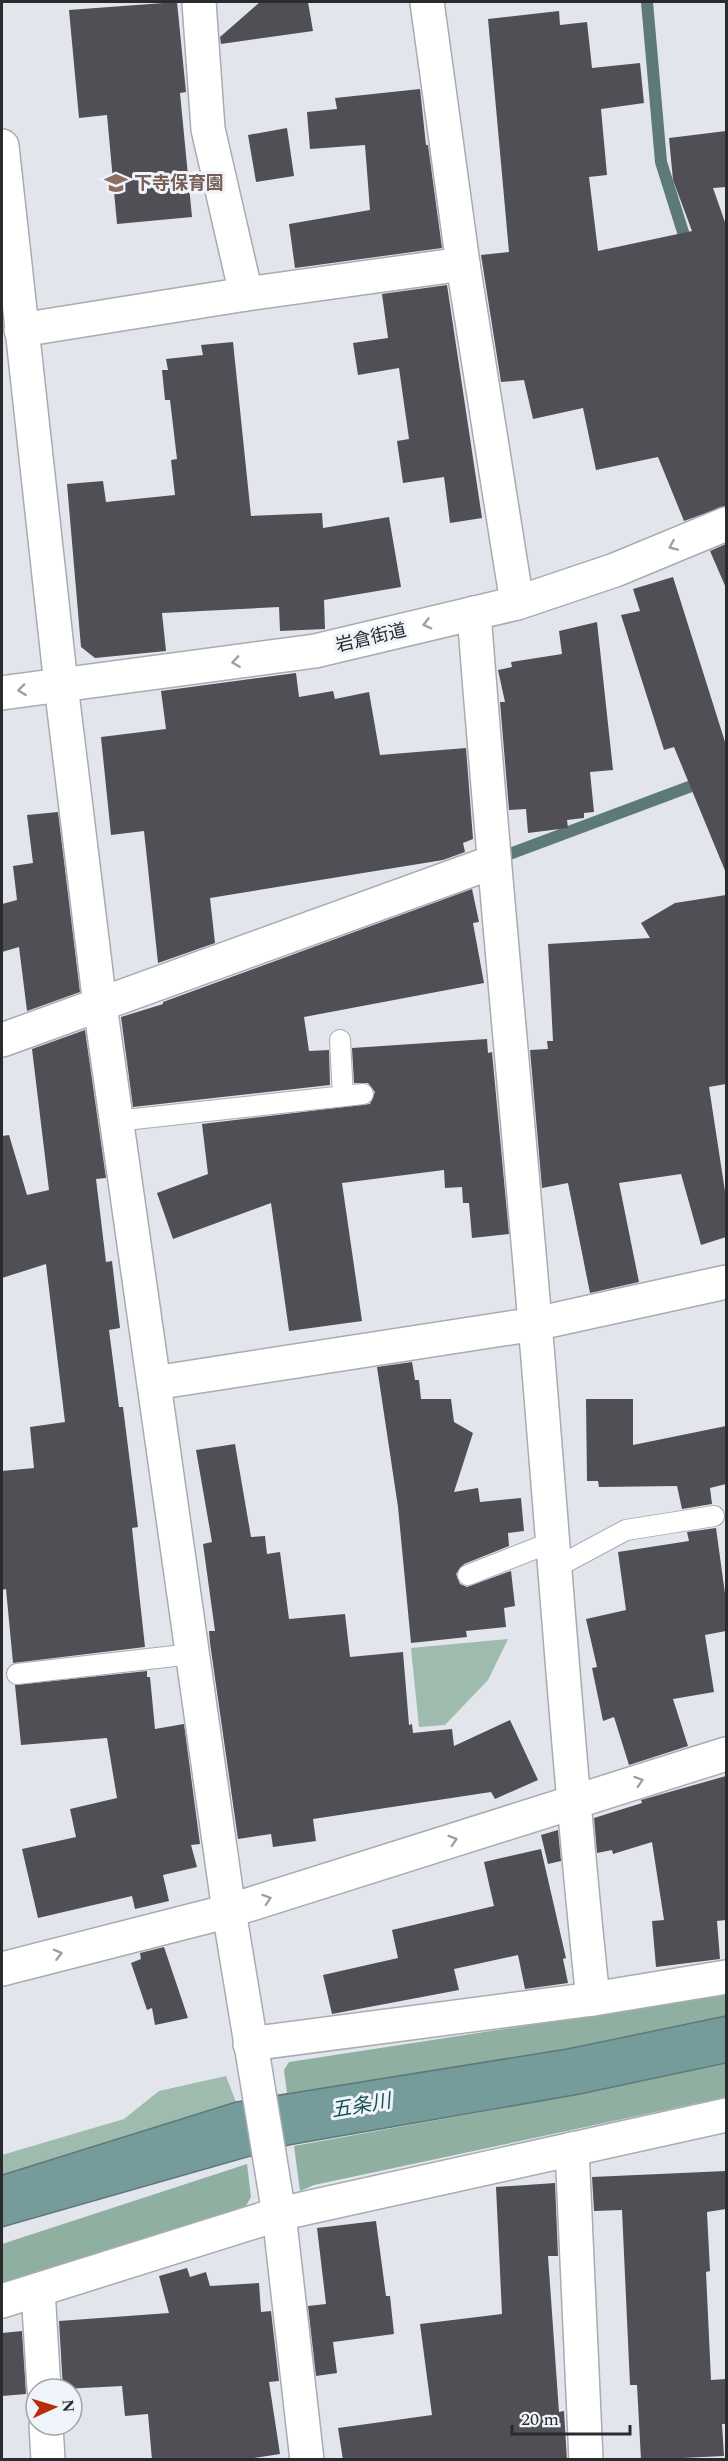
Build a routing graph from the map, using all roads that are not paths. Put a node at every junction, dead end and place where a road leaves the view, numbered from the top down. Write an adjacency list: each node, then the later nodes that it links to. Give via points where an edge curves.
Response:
1 (199, 2): 5 (street, via 208,129)
2 (427, 2): 4 (street)
3 (2, 146): 6 (street)
4 (463, 264): 5 (street); 8 (street)
5 (246, 294): 6 (street)
6 (14, 312): 10 (street)
7 (726, 524): 8 (street, 岩倉街道, one-way to 8, via 615,570)
8 (517, 603): 9 (street, 岩倉街道)
9 (474, 613): 10 (street, 岩倉街道, one-way to 10, via 315,651); 12 (street)
10 (61, 686): 11 (street, 岩倉街道, one-way to 11); 13 (street)
11 (2, 693)
12 (493, 862): 13 (street); 18 (street)
13 (100, 1005): 14 (street); 16 (street)
14 (2, 1040)
15 (340, 1040): 16 (lane, via 353,1095)
16 (116, 1121): 19 (street)
17 (726, 1282): 18 (street)
18 (535, 1324): 19 (street); 21 (street)
19 (154, 1383): 23 (street)
20 (714, 1516): 21 (lane, via 626,1530)
21 (553, 1555): 22 (lane); 26 (street)
22 (468, 1575)
23 (192, 1654): 24 (lane); 27 (street)
24 (17, 1674)
25 (726, 1754): 26 (street, one-way to 25)
26 (572, 1803): 27 (street, one-way to 26); 30 (street)
27 (229, 1911): 28 (street, one-way to 27); 31 (street)
28 (2, 1969)
29 (726, 1977): 30 (street)
30 (593, 1999): 31 (street)
31 (252, 2055): 34 (street)
32 (726, 2115): 33 (street)
33 (572, 2149): 34 (street); 41 (street)
34 (277, 2206): 35 (street); 40 (street)
35 (38, 2290): 36 (street); 37 (street)
36 (2, 2301)
37 (43, 2377)
38 (47, 2437): 39 (street)
39 (48, 2460)
40 (307, 2460)
41 (586, 2460)

